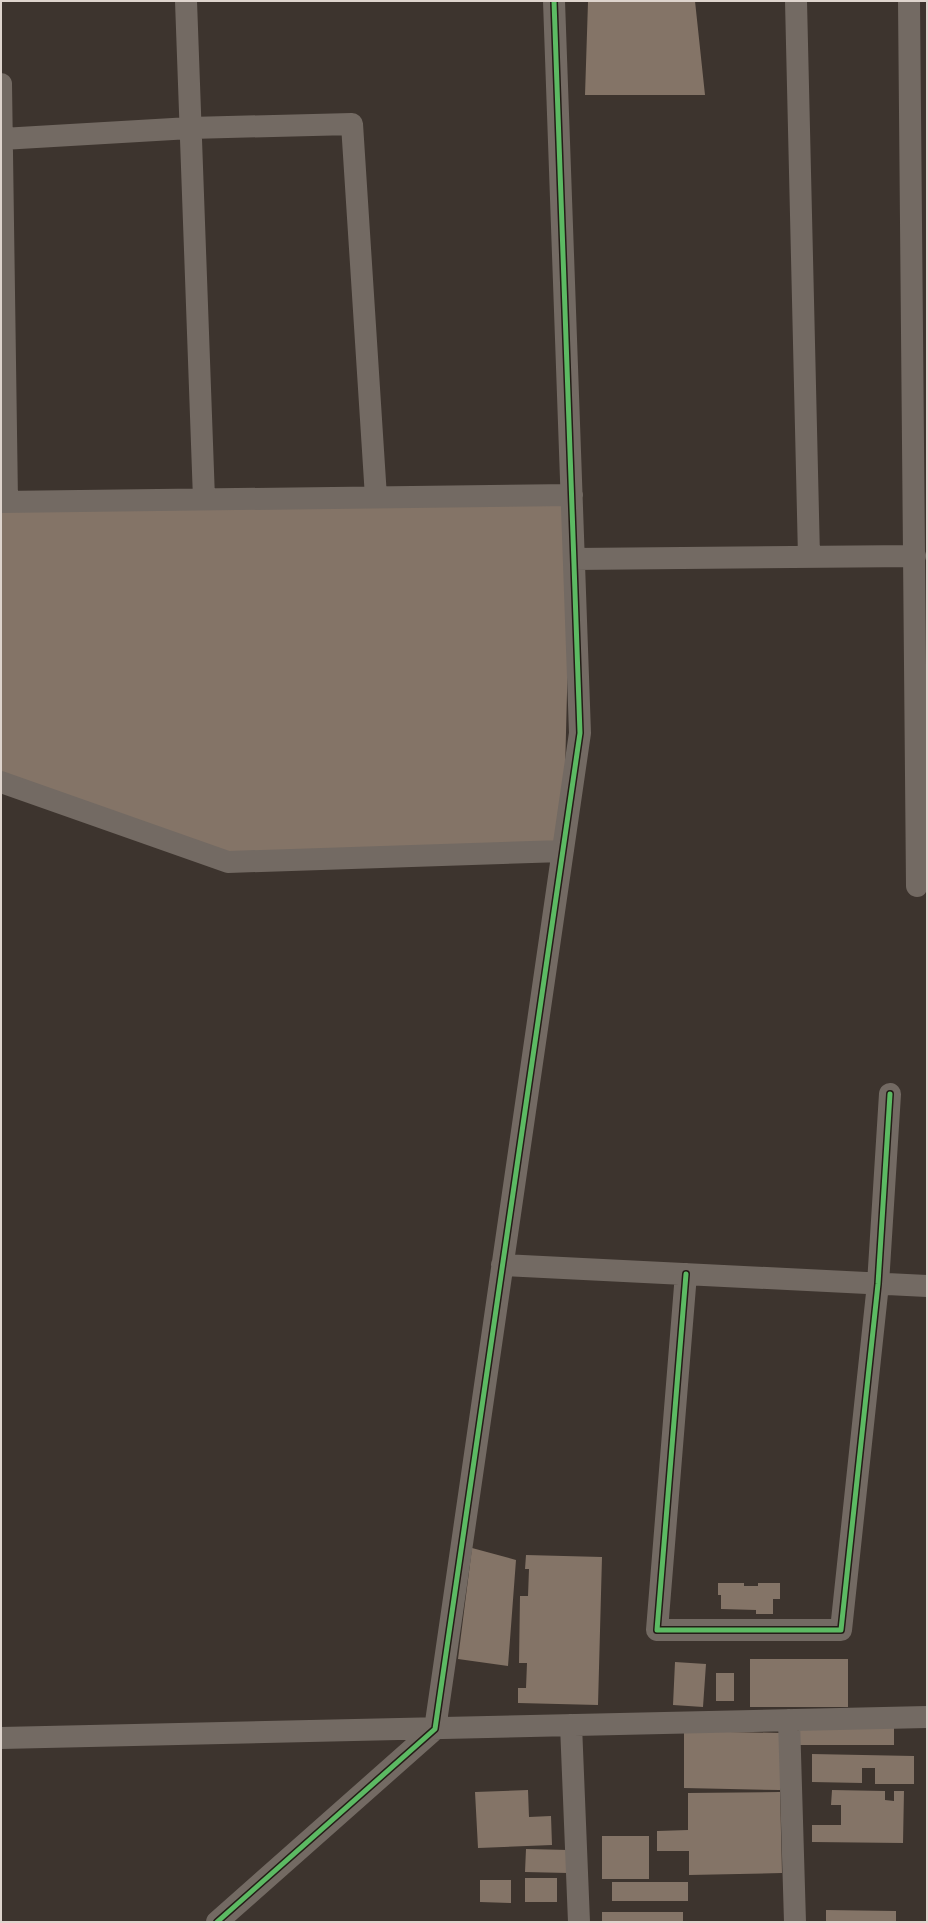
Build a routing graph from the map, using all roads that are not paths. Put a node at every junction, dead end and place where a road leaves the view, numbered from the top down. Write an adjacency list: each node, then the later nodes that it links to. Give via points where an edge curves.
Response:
1 (186, 1): 6 (street)
2 (554, 1): 9 (street)
3 (796, 1): 14 (street)
4 (909, 1): 8 (street)
5 (1, 84): 7 (street)
6 (190, 128): 7 (street); 10 (street, via 352,124); 11 (street)
7 (2, 139): 12 (street)
8 (920, 389): 13 (street)
9 (572, 495): 10 (street); 15 (street)
10 (376, 497): 11 (street)
11 (204, 499): 12 (street)
12 (4, 502)
13 (915, 556): 14 (street); 18 (street)
14 (809, 557): 15 (street)
15 (574, 559): 17 (street, via 580,732)
16 (1, 782): 17 (street, via 228,862)
17 (563, 851): 20 (street)
18 (917, 886)
19 (890, 1094): 22 (street)
20 (502, 1265): 21 (street); 27 (street)
21 (686, 1274): 22 (street); 22 (street, via 656,1630 841,1630)
22 (878, 1284): 23 (street)
23 (927, 1286)
24 (927, 1717): 25 (street)
25 (789, 1720): 26 (street); 31 (street)
26 (571, 1725): 27 (street); 30 (street)
27 (435, 1729): 28 (street); 29 (street)
28 (1, 1738)
29 (217, 1922)
30 (579, 1922)
31 (795, 1922)

